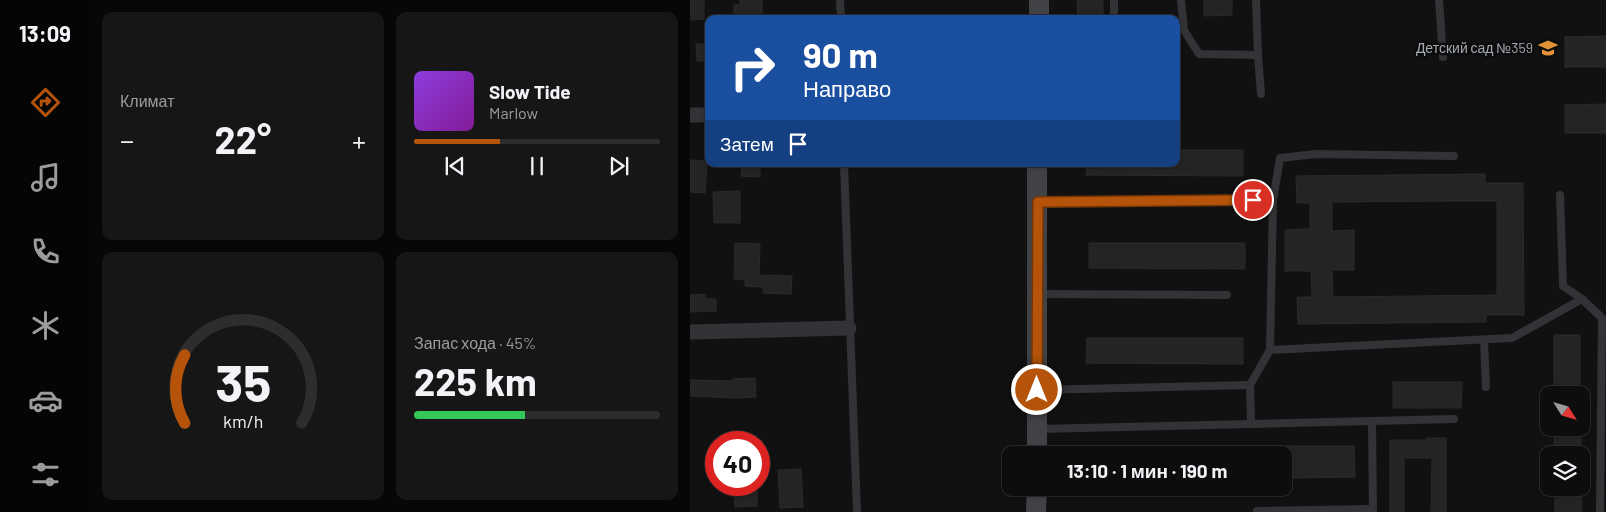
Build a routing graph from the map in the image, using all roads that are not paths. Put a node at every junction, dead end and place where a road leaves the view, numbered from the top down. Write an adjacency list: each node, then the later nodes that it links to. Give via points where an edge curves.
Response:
1 (840, 0): 7 (lane)
2 (1039, 0): 8 (street)
3 (1114, 0): 9 (lane)
4 (1181, 0): 10 (lane, via 1184,30 1199,54)
5 (1256, 0): 10 (lane)
6 (1439, 0): 11 (lane)
7 (841, 15)
8 (1039, 15)
9 (1114, 15)
10 (1258, 55): 12 (lane)
11 (1443, 57)
12 (1262, 94)
13 (705, 115): 14 (street)
14 (690, 116)
15 (1454, 156): 19 (lane, via 1316,154 1280,158)
16 (844, 167): 24 (lane)
17 (1037, 167): 20 (street)
18 (1560, 195): 23 (lane, via 1563,286)
19 (1272, 200): 20 (lane); 27 (lane)
20 (1038, 202): 21 (street)
21 (1037, 294): 22 (lane); 30 (street)
22 (1227, 295)
23 (1582, 299): 26 (lane, via 1512,338); 41 (lane, via 1602,318)
24 (849, 328): 25 (street); 39 (lane)
25 (690, 332)
26 (1484, 340): 27 (lane); 29 (lane)
27 (1270, 350): 28 (lane)
28 (1250, 385): 30 (lane); 33 (lane)
29 (1486, 387)
30 (1037, 390): 34 (street)
31 (1454, 419): 32 (lane)
32 (1372, 421): 33 (lane); 38 (lane)
33 (1251, 423): 34 (lane)
34 (1037, 429): 35 (street)
35 (1037, 446)
36 (1037, 496): 40 (street)
37 (1257, 510): 38 (lane)
38 (1372, 510)
39 (856, 512)
40 (1036, 512)
41 (1600, 512)

